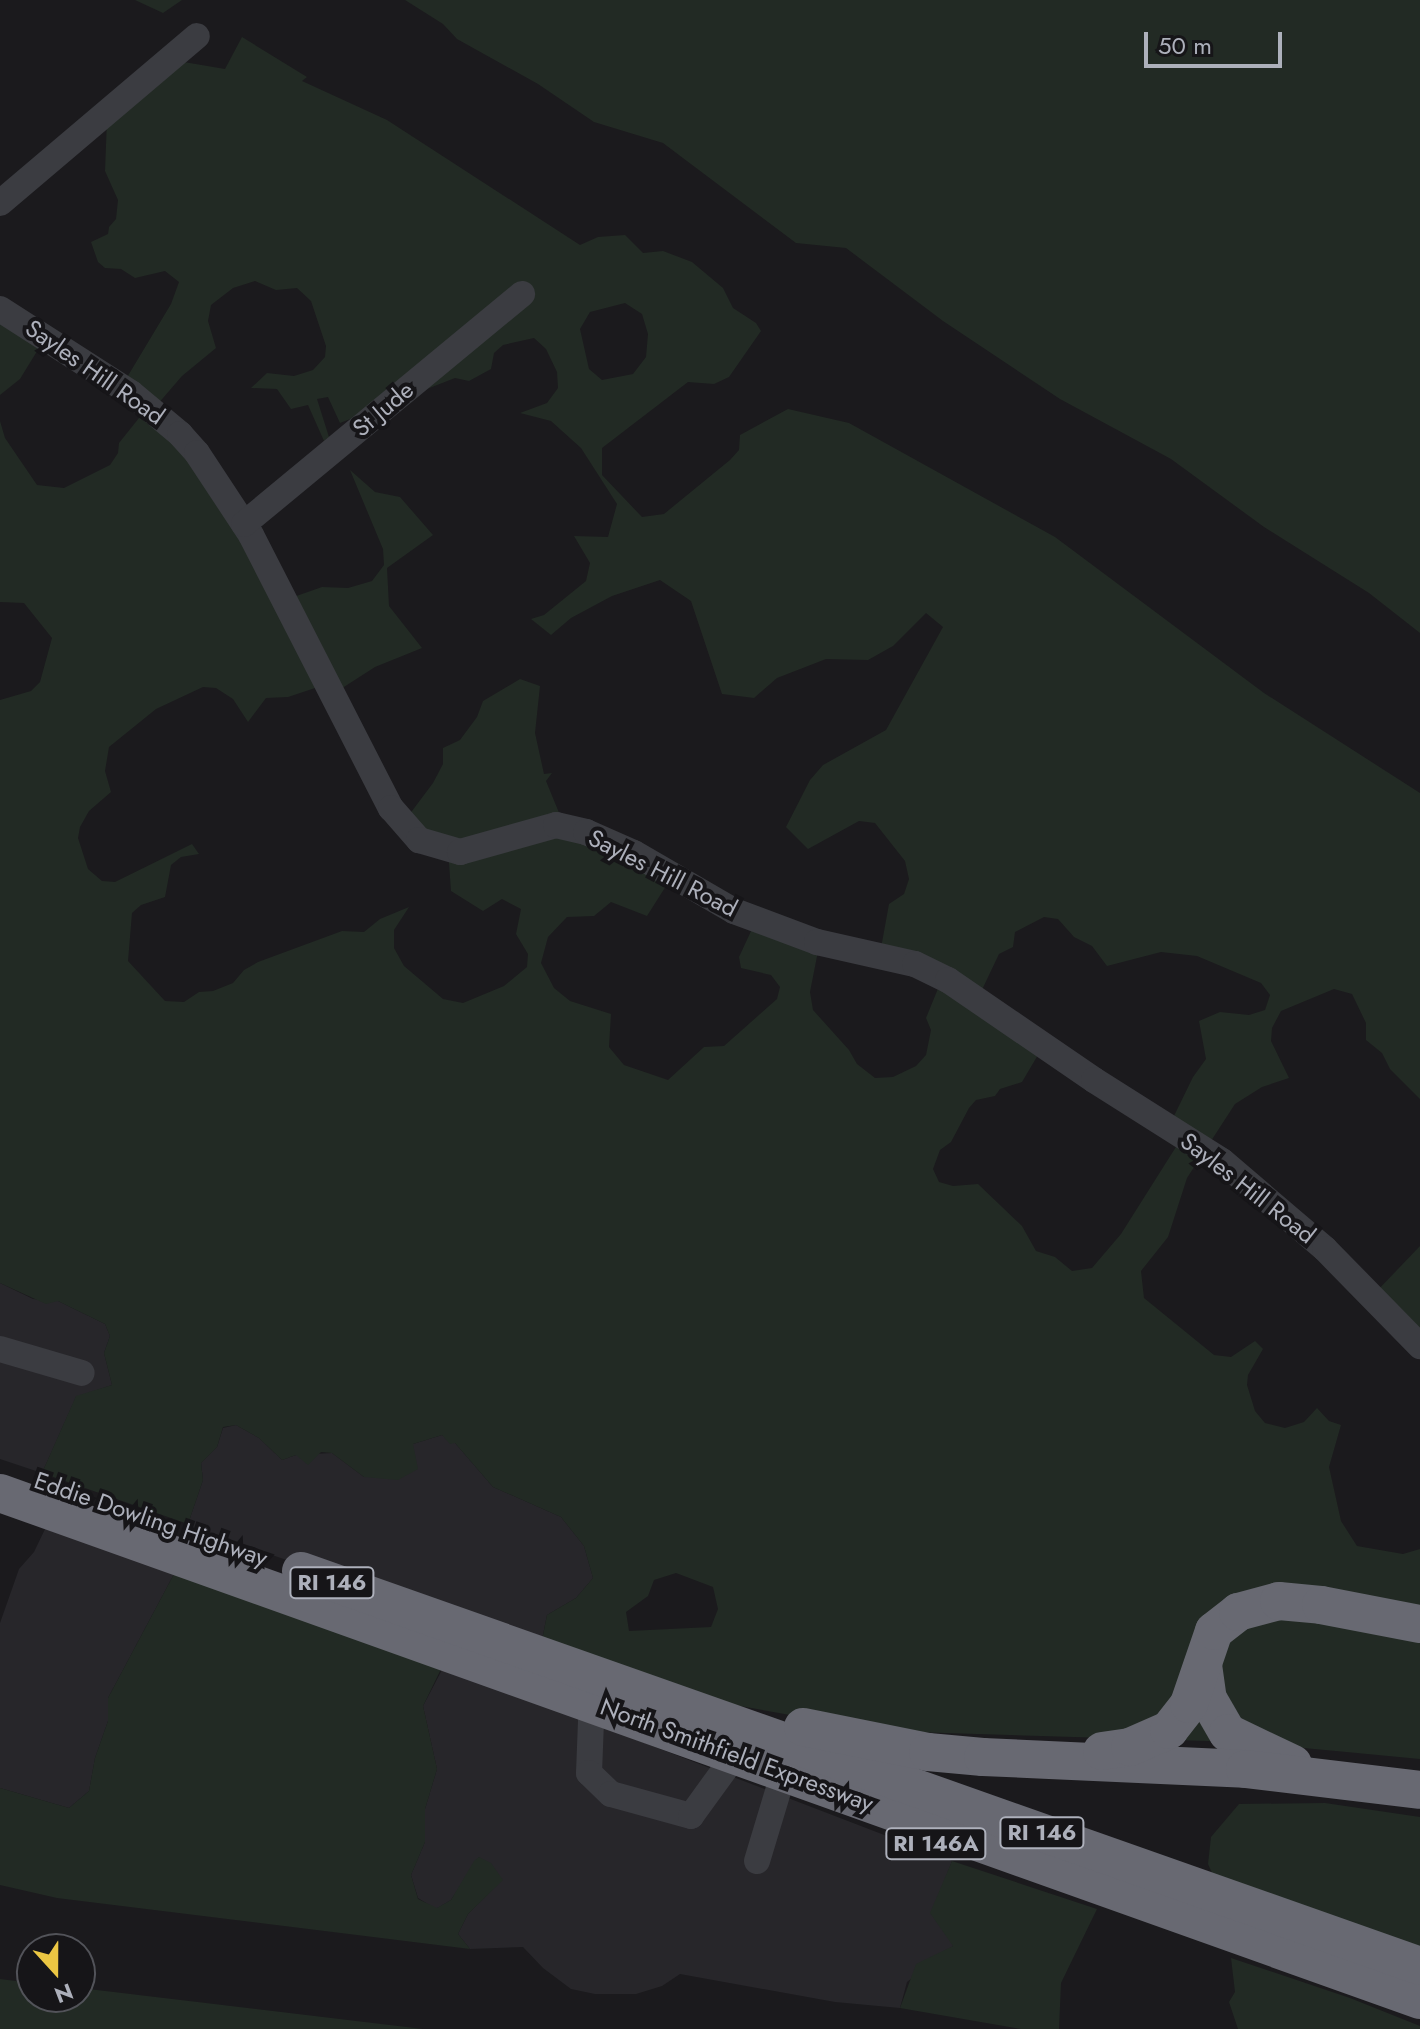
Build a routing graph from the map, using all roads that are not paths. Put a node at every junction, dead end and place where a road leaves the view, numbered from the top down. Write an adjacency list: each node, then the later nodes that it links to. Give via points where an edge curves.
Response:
1 (197, 36): 2 (street)
2 (0, 203)
3 (522, 294): 5 (street, St Jude)
4 (0, 309): 5 (street, Sayles Hill Road, via 159,414 197,453)
5 (244, 524): 6 (street, Sayles Hill Road, via 391,808 419,840 460,852 556,825 586,832 634,853 734,911 817,942 915,964 948,980 1222,1161 1325,1249)
6 (1420, 1346)
7 (0, 1349): 8 (street)
8 (82, 1373)
9 (0, 1465): 14 (highway, Eddie Dowling Highway / RI 146)
10 (0, 1493): 12 (highway, Eddie Dowling Highway / RI 146)
11 (1420, 1624): 13 (highway, via 1321,1605 1258,1604 1214,1631)
12 (460, 1656): 15 (highway, RI 146A); 23 (highway, North Smithfield Expressway / RI 146)
13 (1202, 1662): 16 (highway, via 1189,1704 1169,1730 1130,1747); 18 (highway, via 1213,1714 1228,1733)
14 (665, 1700): 16 (highway, via 928,1752); 22 (highway, North Smithfield Expressway / RI 146)
15 (591, 1721): 17 (highway, RI 146A); 17 (street, via 589,1773 611,1794 691,1816)
16 (1043, 1761): 18 (highway)
17 (725, 1769): 19 (highway, RI 146A)
18 (1319, 1776): 20 (highway)
19 (779, 1788): 21 (street); 24 (highway, RI 146A)
20 (1420, 1790)
21 (757, 1861)
22 (1420, 1966)
23 (1420, 2000)
24 (1420, 2015)

